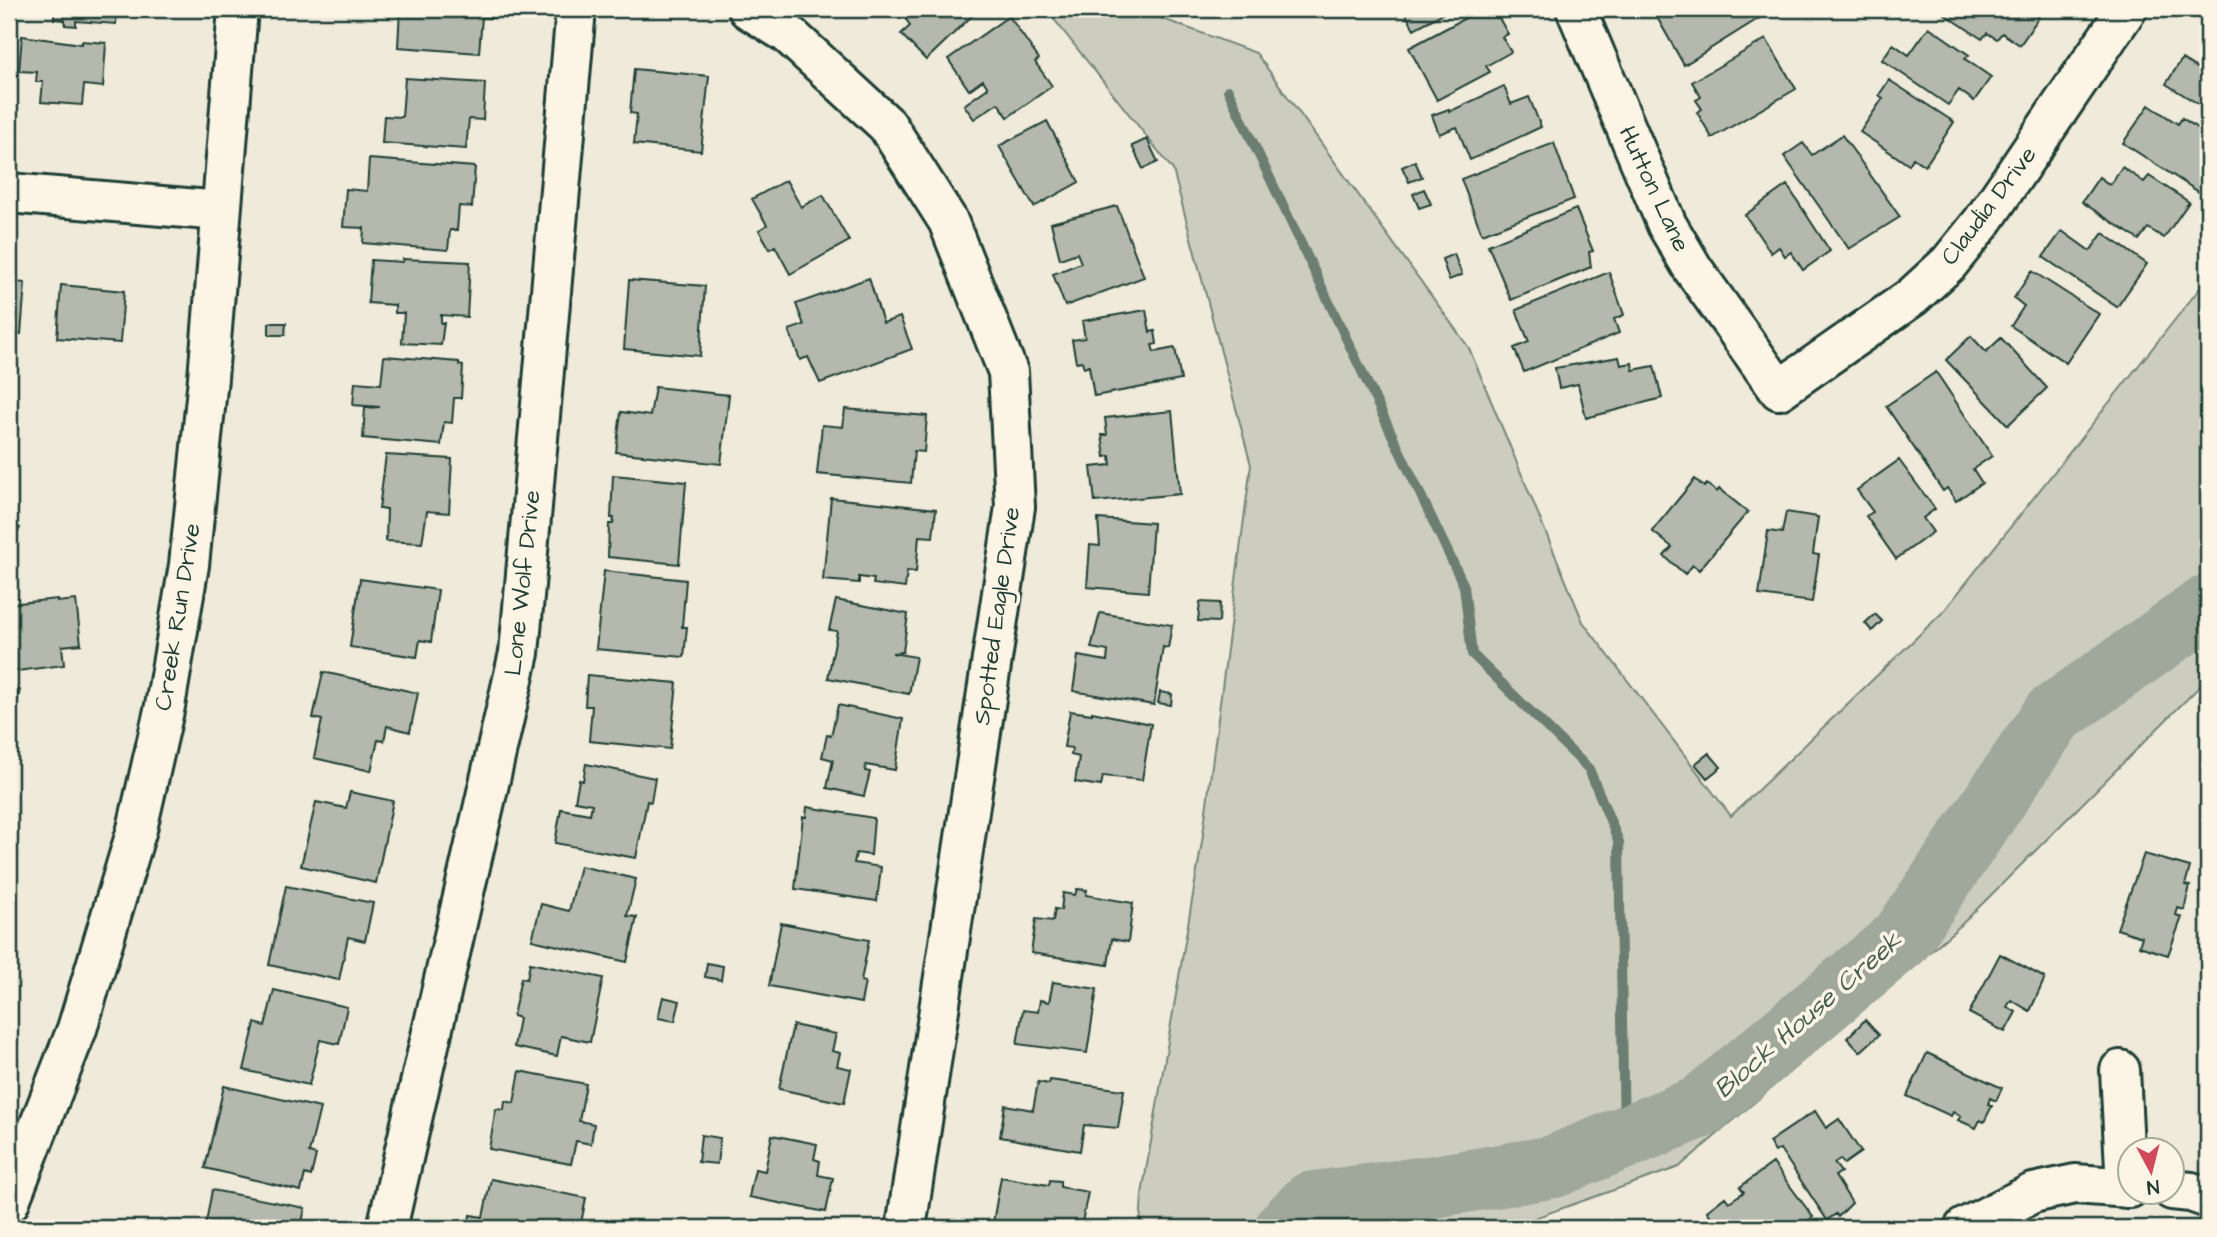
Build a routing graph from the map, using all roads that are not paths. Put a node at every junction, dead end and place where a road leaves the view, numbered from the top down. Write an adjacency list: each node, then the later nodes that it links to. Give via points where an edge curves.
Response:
1 (238, 9): 7 (street, Creek Run Drive)
2 (576, 9): 15 (street, Lone Wolf Drive, via 519,653)
3 (748, 9): 16 (street, Spotted Eagle Drive, via 788,34 887,125 948,221 1007,372 1015,507)
4 (1576, 9): 8 (street, Hutton Lane, via 1667,225)
5 (2127, 9): 8 (street, Claudia Drive, via 1983,221 1949,263 1912,297)
6 (9, 193): 7 (street)
7 (221, 211): 14 (street, Creek Run Drive, via 189,565 165,706 138,829 81,1016)
8 (1779, 390)
9 (2120, 1070): 10 (street)
10 (2124, 1136)
11 (2116, 1187): 17 (street, via 2075,1184 2033,1193)
12 (2186, 1192): 13 (street)
13 (2208, 1199)
14 (9, 1203)
15 (387, 1228)
16 (906, 1228)
17 (1964, 1228)

